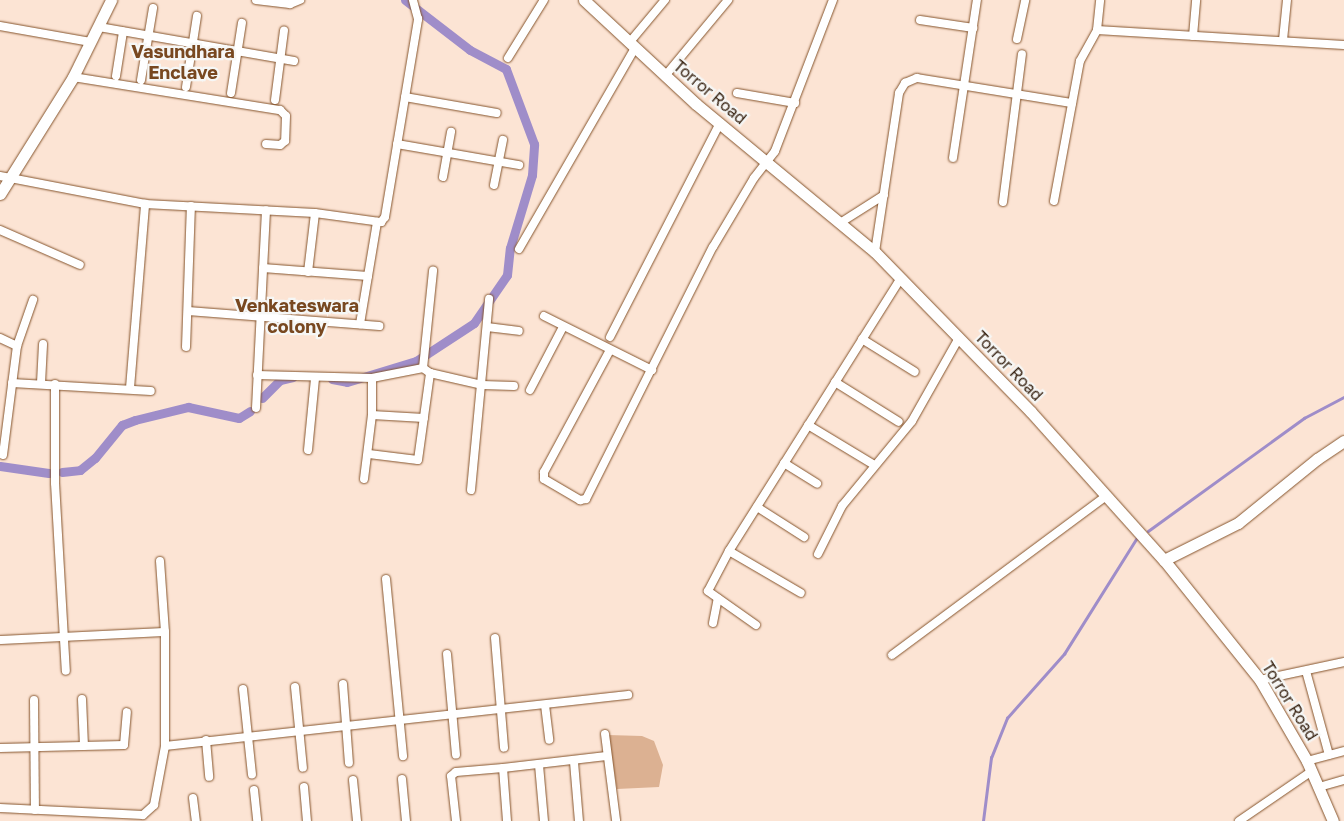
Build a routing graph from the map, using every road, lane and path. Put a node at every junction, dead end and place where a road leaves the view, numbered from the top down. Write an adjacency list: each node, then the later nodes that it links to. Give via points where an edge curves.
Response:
1 (111, 0): 20 (street)
2 (256, 0): 3 (street, via 290,4)
3 (300, 0)
4 (413, 0): 47 (street, via 418,19)
5 (544, 0): 35 (street)
6 (584, 0): 32 (street, Torror Road)
7 (665, 0): 32 (street)
8 (728, 0): 40 (street)
9 (833, 0): 49 (street)
10 (977, 0): 21 (street)
11 (1025, 0): 27 (street)
12 (1100, 0): 22 (street)
13 (1196, 0): 26 (street)
14 (1287, 0): 28 (street)
15 (152, 8): 25 (street)
16 (197, 16): 30 (street)
17 (920, 20): 21 (street)
18 (242, 24): 33 (street)
19 (0, 26): 29 (street)
20 (99, 28): 24 (street); 29 (street)
21 (973, 28): 42 (street)
22 (1096, 30): 26 (street); 50 (street, via 1080,61)
23 (284, 31): 36 (street)
24 (123, 32): 25 (street); 39 (street)
25 (148, 36): 30 (street); 41 (street)
26 (1193, 36): 28 (street)
27 (1017, 39)
28 (1283, 40): 31 (street)
29 (90, 42): 38 (street)
30 (193, 44): 33 (street); 43 (street)
31 (1344, 45)
32 (632, 46): 40 (street, Torror Road); 76 (street)
33 (238, 51): 36 (street); 46 (street)
34 (1022, 54): 45 (street)
35 (508, 58)
36 (280, 59): 37 (street); 48 (street)
37 (294, 61)
38 (73, 76): 55 (street, via 280,110 286,116 285,140 280,145); 62 (street)
39 (116, 76)
40 (666, 76): 52 (street, Torror Road)
41 (141, 80)
42 (964, 85): 45 (street); 58 (street); 66 (street, via 918,78 905,83 901,89)
43 (186, 87)
44 (737, 92): 49 (street)
45 (1016, 92): 50 (street); 68 (street)
46 (231, 93)
47 (405, 97): 51 (street); 56 (street)
48 (275, 100)
49 (795, 103): 59 (street, via 775,151)
50 (1072, 103): 67 (street)
51 (497, 113)
52 (720, 123): 59 (street, Torror Road); 94 (street)
53 (451, 132): 57 (street)
54 (503, 140): 60 (street)
55 (266, 144)
56 (397, 144): 57 (street); 73 (street, via 385,217)
57 (448, 153): 60 (street); 63 (street)
58 (953, 158)
59 (766, 160): 74 (street, Torror Road); 103 (street, via 713,247)
60 (498, 162): 61 (street); 64 (street)
61 (519, 165)
62 (4, 177): 65 (street); 69 (street)
63 (443, 177)
64 (494, 185)
65 (0, 194)
66 (884, 195): 74 (street); 77 (street)
67 (1054, 201)
68 (1003, 202)
69 (145, 204): 70 (street); 115 (street)
70 (192, 206): 71 (street); 86 (street)
71 (266, 210): 72 (street); 79 (street)
72 (315, 213): 73 (street); 81 (street)
73 (376, 222): 82 (street)
74 (840, 222): 77 (street, Torror Road)
75 (0, 230): 78 (street)
76 (520, 249)
77 (875, 252): 83 (street, Torror Road)
78 (80, 265)
79 (263, 268): 81 (street); 87 (street)
80 (433, 271): 102 (street)
81 (308, 272): 82 (street)
82 (368, 276): 89 (street)
83 (900, 279): 96 (street, Torror Road); 97 (street)
84 (33, 300): 99 (street)
85 (489, 300): 91 (street)
86 (188, 311): 87 (street); 100 (street)
87 (261, 316): 89 (street); 106 (street)
88 (544, 316): 92 (street)
89 (360, 324): 90 (street)
90 (379, 326)
91 (486, 327): 93 (street); 113 (street)
92 (563, 327): 101 (street); 116 (street)
93 (519, 331)
94 (610, 337)
95 (0, 338): 99 (street)
96 (959, 338): 132 (street, Torror Road); 136 (street, via 912,421 842,506)
97 (862, 339): 104 (street); 109 (street)
98 (44, 344): 111 (street)
99 (17, 346): 110 (street)
100 (186, 347)
101 (610, 350): 103 (street); 103 (street, via 544,472 544,479 575,498 586,499)
102 (423, 368): 105 (street); 108 (street)
103 (652, 370)
104 (915, 372)
105 (430, 373): 113 (street); 120 (street)
106 (257, 376): 107 (street); 118 (street)
107 (315, 378): 108 (street); 124 (street)
108 (372, 378): 119 (street)
109 (835, 382): 121 (street); 122 (street)
110 (12, 383): 111 (street); 126 (street)
111 (41, 383): 112 (street)
112 (55, 384): 115 (street); 145 (street, via 55,483)
113 (482, 385): 114 (street); 131 (street)
114 (514, 386)
115 (130, 388): 117 (street)
116 (530, 390)
117 (150, 391)
118 (256, 408)
119 (372, 416): 120 (street); 125 (street)
120 (424, 418): 125 (street, via 418,460)
121 (899, 422)
122 (808, 425): 127 (street); 128 (street)
123 (1344, 442): 137 (street, via 1317,459 1238,523)
124 (308, 450)
125 (369, 454): 129 (street)
126 (3, 455)
127 (784, 463): 130 (street); 133 (street)
128 (871, 463)
129 (364, 479)
130 (817, 484)
131 (471, 490)
132 (1106, 496): 137 (street, Torror Road); 149 (street)
133 (756, 507): 134 (street); 135 (street)
134 (804, 537)
135 (729, 551): 140 (street); 141 (street, via 708,591)
136 (818, 554)
137 (1164, 560): 153 (street, Torror Road)
138 (160, 561): 144 (street)
139 (386, 579): 164 (street)
140 (801, 593)
141 (718, 598): 142 (street); 143 (street)
142 (713, 623)
143 (756, 625)
144 (166, 632): 145 (street); 172 (street)
145 (64, 636): 147 (street); 151 (street)
146 (495, 638): 161 (street)
147 (0, 640)
148 (448, 654): 163 (street)
149 (892, 655)
150 (1344, 662): 152 (street)
151 (66, 671)
152 (1306, 671): 153 (street); 178 (street)
153 (1260, 680): 184 (street, Torror Road)
154 (343, 684): 165 (street)
155 (295, 687): 166 (street)
156 (243, 689): 168 (street)
157 (628, 696): 160 (street)
158 (82, 699): 171 (street)
159 (34, 700): 174 (street)
160 (545, 705): 161 (street); 170 (street)
161 (501, 709): 163 (street); 175 (street)
162 (127, 712): 171 (street, via 124,746)
163 (452, 714): 164 (street); 177 (street)
164 (400, 720): 165 (street); 179 (street)
165 (347, 725): 166 (street); 182 (street)
166 (298, 730): 168 (street); 185 (street)
167 (605, 734): 180 (street)
168 (248, 736): 169 (street); 187 (street)
169 (206, 740): 172 (street); 188 (street)
170 (548, 740)
171 (84, 746): 174 (street)
172 (165, 746): 198 (street, via 154,805 148,813)
173 (0, 748): 174 (street)
174 (34, 748): 197 (street)
175 (504, 748)
176 (1344, 751): 178 (street)
177 (456, 755)
178 (1329, 755): 184 (street)
179 (403, 756)
180 (606, 756): 181 (street); 199 (street)
181 (574, 762): 183 (street); 208 (street)
182 (349, 764)
183 (539, 765): 186 (street); 207 (street)
184 (1309, 766): 193 (street, Torror Road); 209 (street)
185 (304, 768)
186 (503, 768): 205 (street, via 456,772 451,776); 206 (street)
187 (252, 775)
188 (209, 777)
189 (402, 779): 204 (street)
190 (353, 780): 203 (street)
191 (1344, 780): 193 (street)
192 (304, 787): 202 (street)
193 (1319, 787): 210 (street, Torror Road)
194 (254, 790): 201 (street)
195 (193, 798): 200 (street)
196 (0, 808): 197 (street)
197 (35, 810): 198 (street)
198 (93, 817)
199 (616, 820)
200 (196, 821)
201 (257, 821)
202 (307, 821)
203 (357, 821)
204 (406, 821)
205 (456, 821)
206 (506, 821)
207 (544, 821)
208 (579, 821)
209 (1239, 821)
210 (1333, 821)

